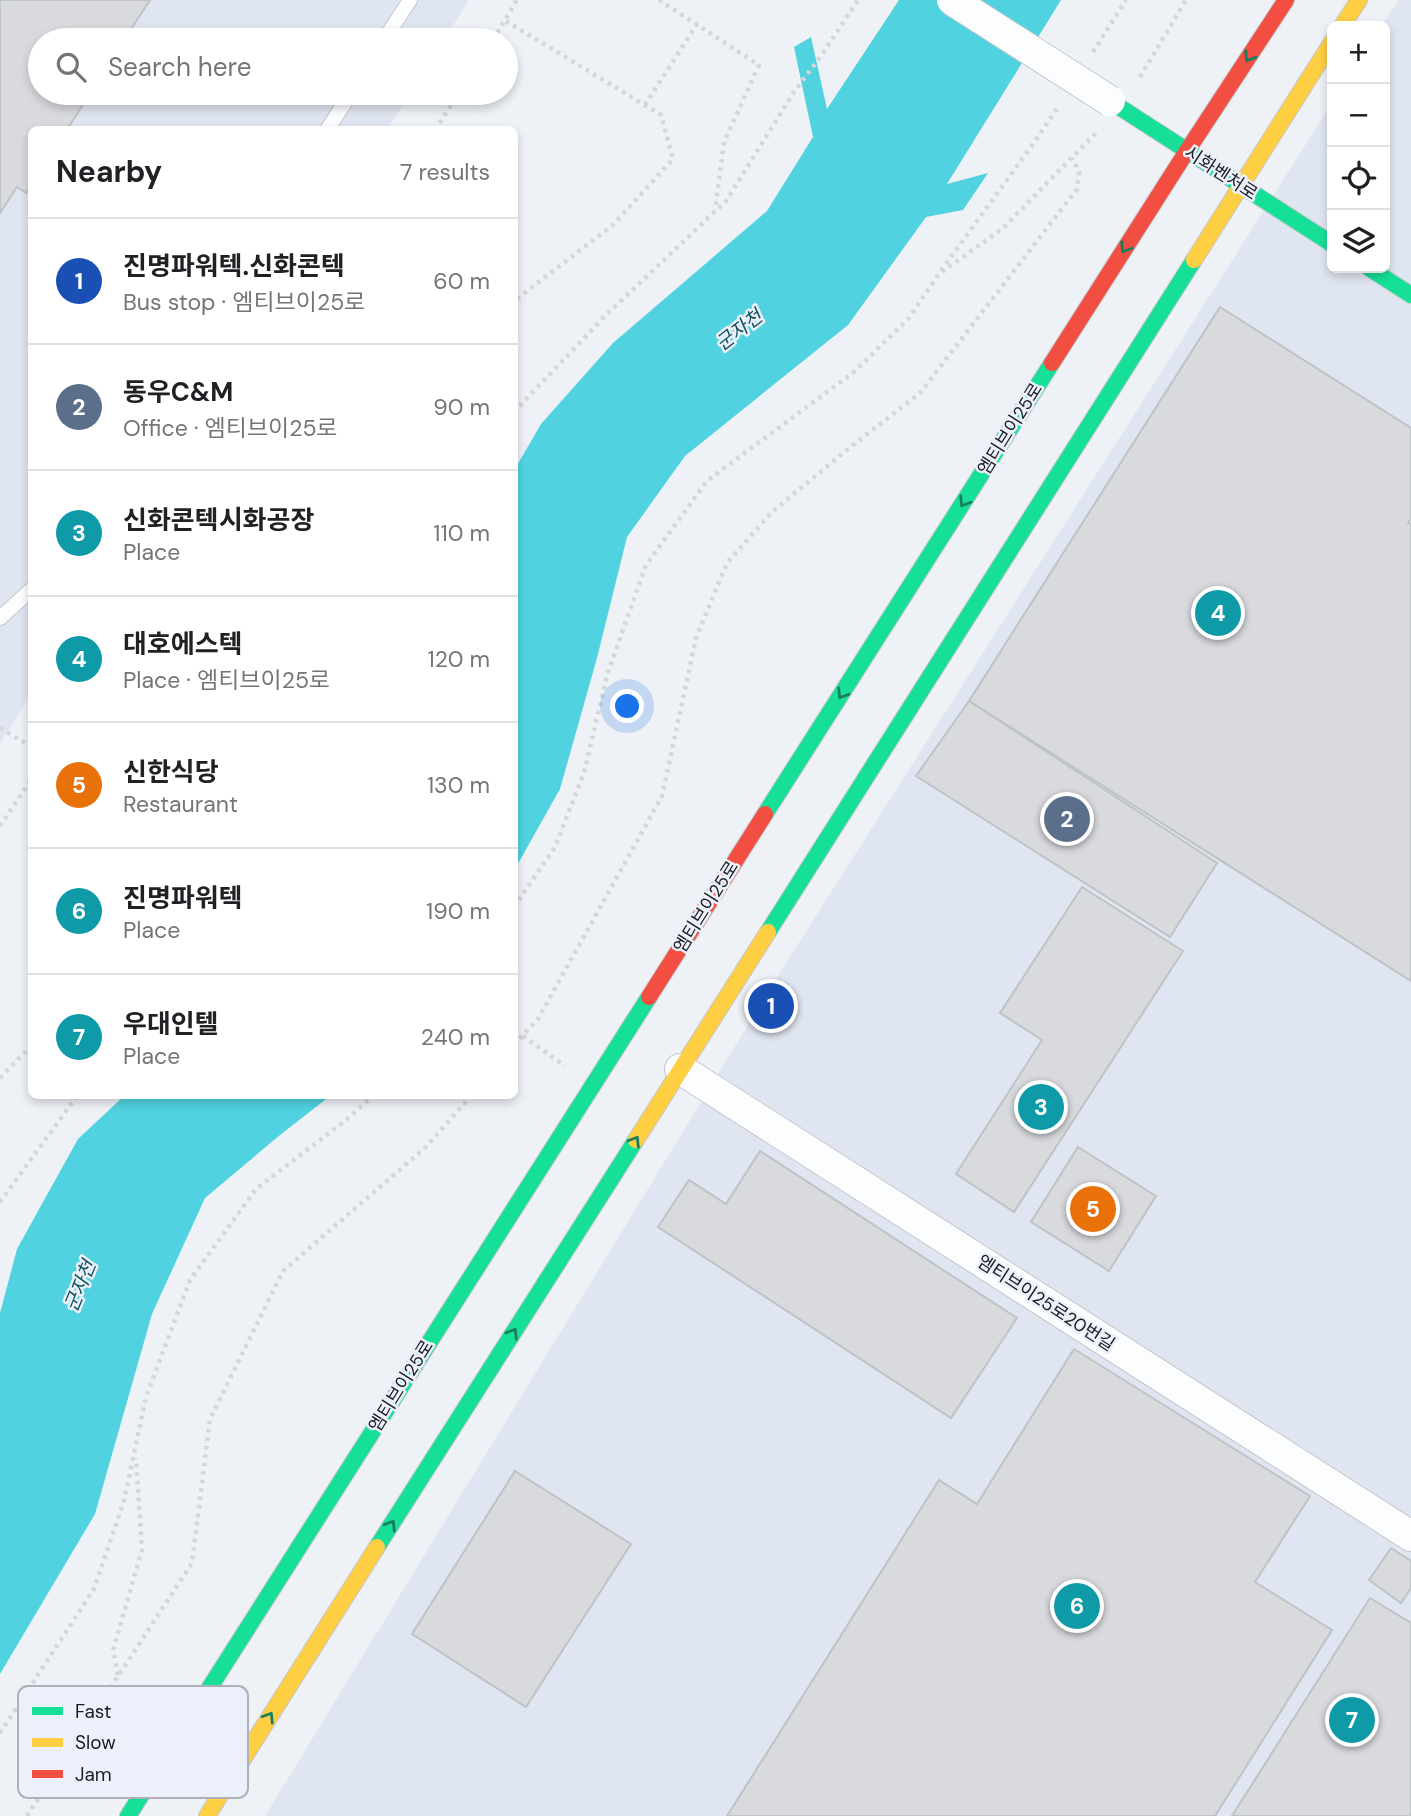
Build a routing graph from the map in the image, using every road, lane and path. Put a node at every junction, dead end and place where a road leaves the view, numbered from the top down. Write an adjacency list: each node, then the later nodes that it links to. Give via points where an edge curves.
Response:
1 (410, 0): 13 (lane)
2 (517, 0): 10 (path)
3 (659, 0): 12 (path)
4 (858, 0): 29 (path)
5 (952, 0): 20 (street, bridge)
6 (1126, 0): 18 (path)
7 (1186, 0): 20 (path)
8 (1286, 0): 26 (main road, 엠티브이25로, one-way to 26)
9 (1359, 0): 11 (main road)
10 (506, 21): 14 (path); 16 (path)
11 (1345, 21)
12 (697, 24): 23 (path); 29 (path, via 760,65 724,142)
13 (392, 28)
14 (501, 28)
15 (518, 28): 23 (path)
16 (518, 28)
17 (1327, 50): 28 (main road)
18 (1090, 57)
19 (1060, 103): 32 (path)
20 (1116, 104): 26 (main road, 시화벤처로); 27 (path)
21 (343, 105): 24 (lane)
22 (451, 105): 25 (path)
23 (645, 105): 34 (path, via 661,115 673,159 613,225)
24 (330, 126)
25 (438, 126)
26 (1188, 151): 28 (main road, 시화벤처로); 48 (main road, 엠티브이25로, one-way to 48)
27 (1072, 158): 32 (path, via 1002,229); 43 (path, via 1079,172 1077,189 920,393 772,512 727,563 696,638 662,796 538,1018)
28 (1241, 185): 30 (main road, 시화벤처로); 46 (main road)
29 (715, 212): 35 (path, via 604,317)
30 (1327, 241)
31 (1377, 273): 33 (main road)
32 (937, 275): 42 (path, via 909,318 854,372 707,481 646,565 607,675 584,773 555,847)
33 (1411, 295)
34 (518, 298)
35 (518, 408)
36 (28, 593): 37 (lane)
37 (0, 618)
38 (0, 728): 39 (path)
39 (28, 745)
40 (28, 784): 41 (path)
41 (0, 826)
42 (518, 902)
43 (523, 1036): 44 (path); 48 (path)
44 (518, 1041)
45 (28, 1049): 47 (path)
46 (680, 1069): 54 (street, 엠티브이25로20번길); 61 (main road, one-way to 46)
47 (0, 1078)
48 (593, 1086): 58 (main road, 엠티브이25로)
49 (74, 1099): 52 (path)
50 (370, 1099): 53 (path, via 256,1189 190,1280 146,1397)
51 (468, 1099): 55 (path, via 426,1147 283,1272 210,1419 192,1563)
52 (0, 1202)
53 (135, 1450): 55 (path, via 142,1550 113,1650); 56 (path, via 124,1501 94,1589)
54 (1411, 1536)
55 (118, 1676): 57 (path)
56 (31, 1686)
57 (112, 1686)
58 (211, 1686)
59 (18, 1705): 60 (path)
60 (0, 1733)
61 (248, 1751)
62 (39, 1798): 65 (path)
63 (139, 1798): 66 (main road, 엠티브이25로)
64 (218, 1798): 67 (main road, one-way to 64)
65 (27, 1816)
66 (128, 1816)
67 (207, 1816)

